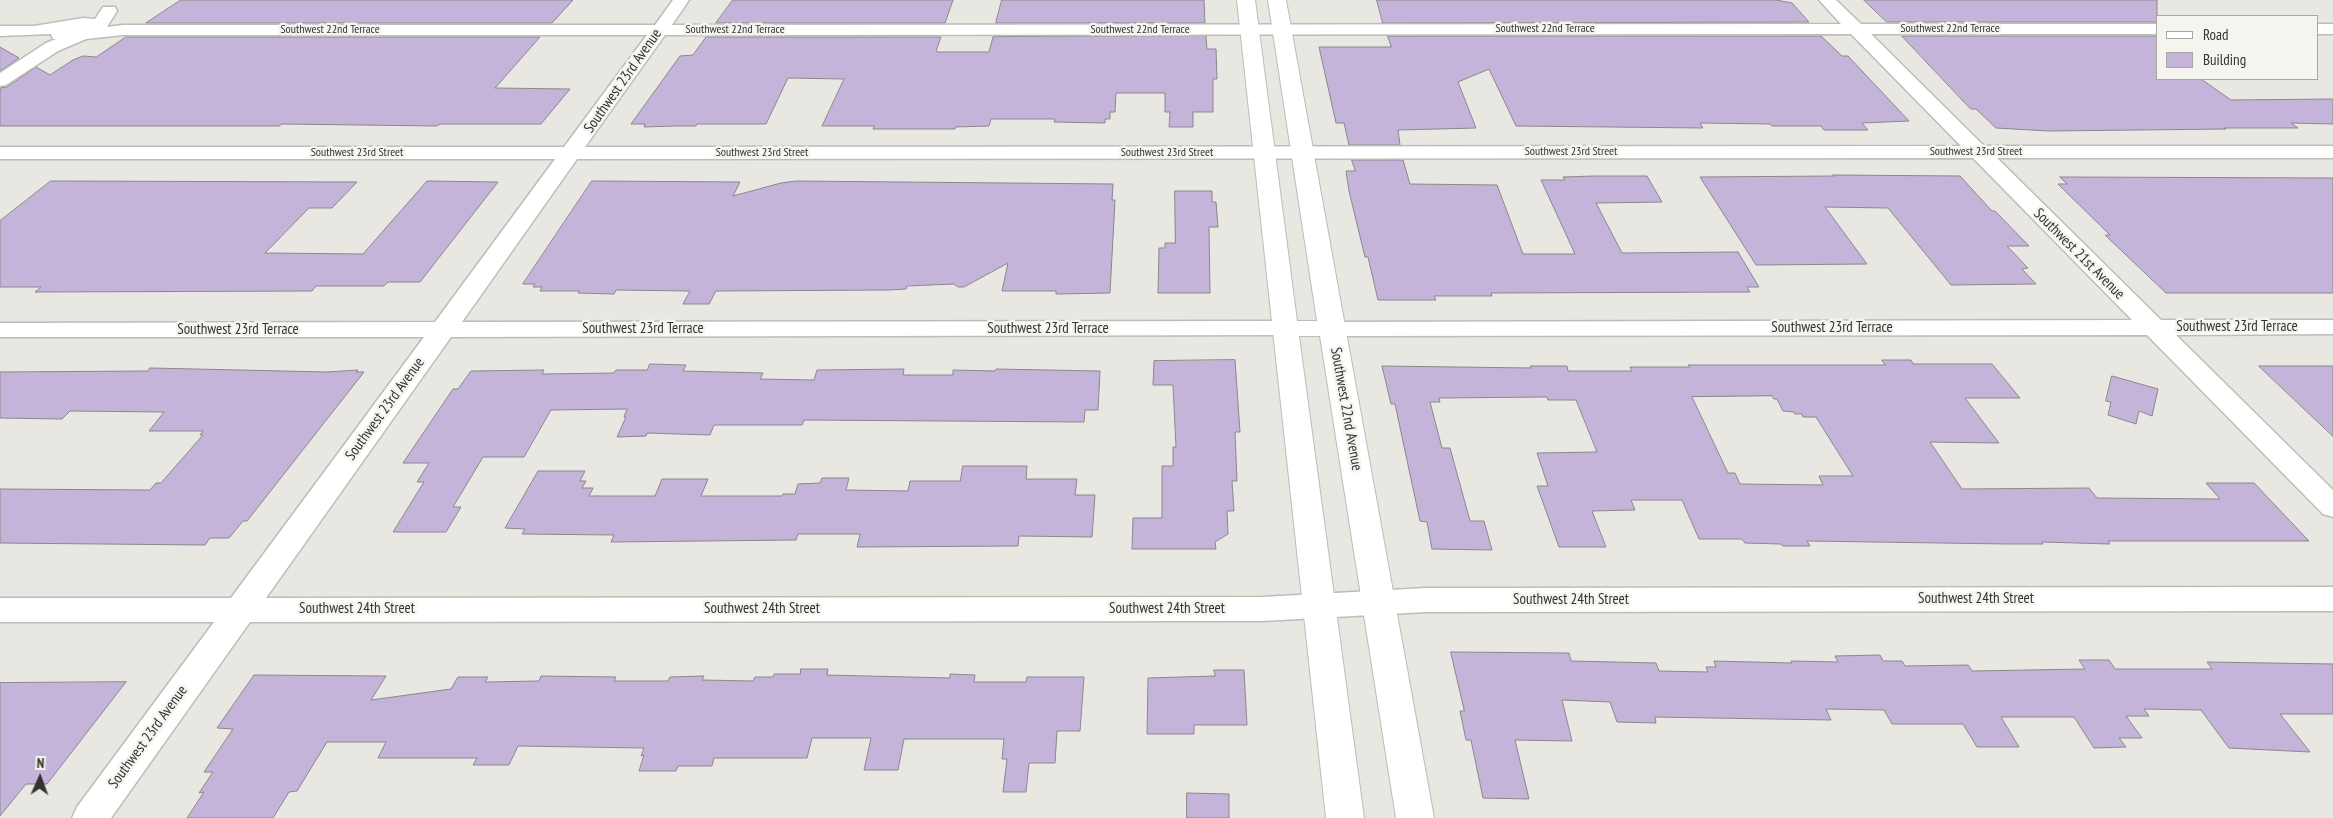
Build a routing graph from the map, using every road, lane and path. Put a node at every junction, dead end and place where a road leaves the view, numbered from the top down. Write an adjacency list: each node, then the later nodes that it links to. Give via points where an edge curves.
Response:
1 (681, 0): 10 (street, Southwest 23rd Avenue)
2 (1246, 0): 11 (main road)
3 (1277, 0): 12 (main road, Southwest 22nd Avenue)
4 (1827, 0): 6 (street, Southwest 21st Avenue)
5 (83, 28): 10 (street, Southwest 22nd Terrace); 13 (street, Southwest 22nd Terrace); 14 (street)
6 (1856, 29): 7 (street, Southwest 22nd Terrace); 12 (street, Southwest 22nd Terrace); 17 (street, Southwest 21st Avenue)
7 (2156, 29)
8 (2318, 29): 9 (street)
9 (2333, 29)
10 (659, 30): 11 (street, Southwest 22nd Terrace); 20 (street, Southwest 23rd Avenue)
11 (1250, 30): 12 (street, Southwest 22nd Terrace); 15 (main road)
12 (1281, 30): 16 (main road, Southwest 22nd Avenue)
13 (0, 31)
14 (0, 81)
15 (1264, 152): 16 (street, Southwest 23rd Street); 20 (street, Southwest 23rd Street); 22 (main road)
16 (1300, 152): 17 (street, Southwest 23rd Street); 23 (main road, Southwest 22nd Avenue)
17 (1978, 152): 18 (street, Southwest 23rd Street); 24 (street, Southwest 21st Avenue)
18 (2333, 152)
19 (0, 153): 20 (street, Southwest 23rd Street)
20 (571, 153): 25 (street, Southwest 23rd Avenue)
21 (2333, 327): 24 (street, Southwest 23rd Terrace)
22 (1287, 328): 23 (main road); 25 (street, Southwest 23rd Terrace); 30 (main road)
23 (1332, 328): 24 (street, Southwest 23rd Terrace); 29 (main road, Southwest 22nd Avenue)
24 (2152, 328): 27 (street, Southwest 21st Avenue)
25 (442, 329): 26 (street, Southwest 23rd Terrace); 32 (street, Southwest 23rd Avenue)
26 (0, 330)
27 (2333, 507)
28 (2333, 599): 29 (street, Southwest 24th Street, via 1426,600)
29 (1380, 604): 30 (street, Southwest 24th Street); 35 (main road, Southwest 22nd Avenue)
30 (1319, 607): 32 (street, Southwest 24th Street); 34 (main road)
31 (0, 610): 32 (street, Southwest 24th Street)
32 (239, 610): 33 (street, Southwest 23rd Avenue)
33 (90, 818)
34 (1345, 818)
35 (1415, 818)

